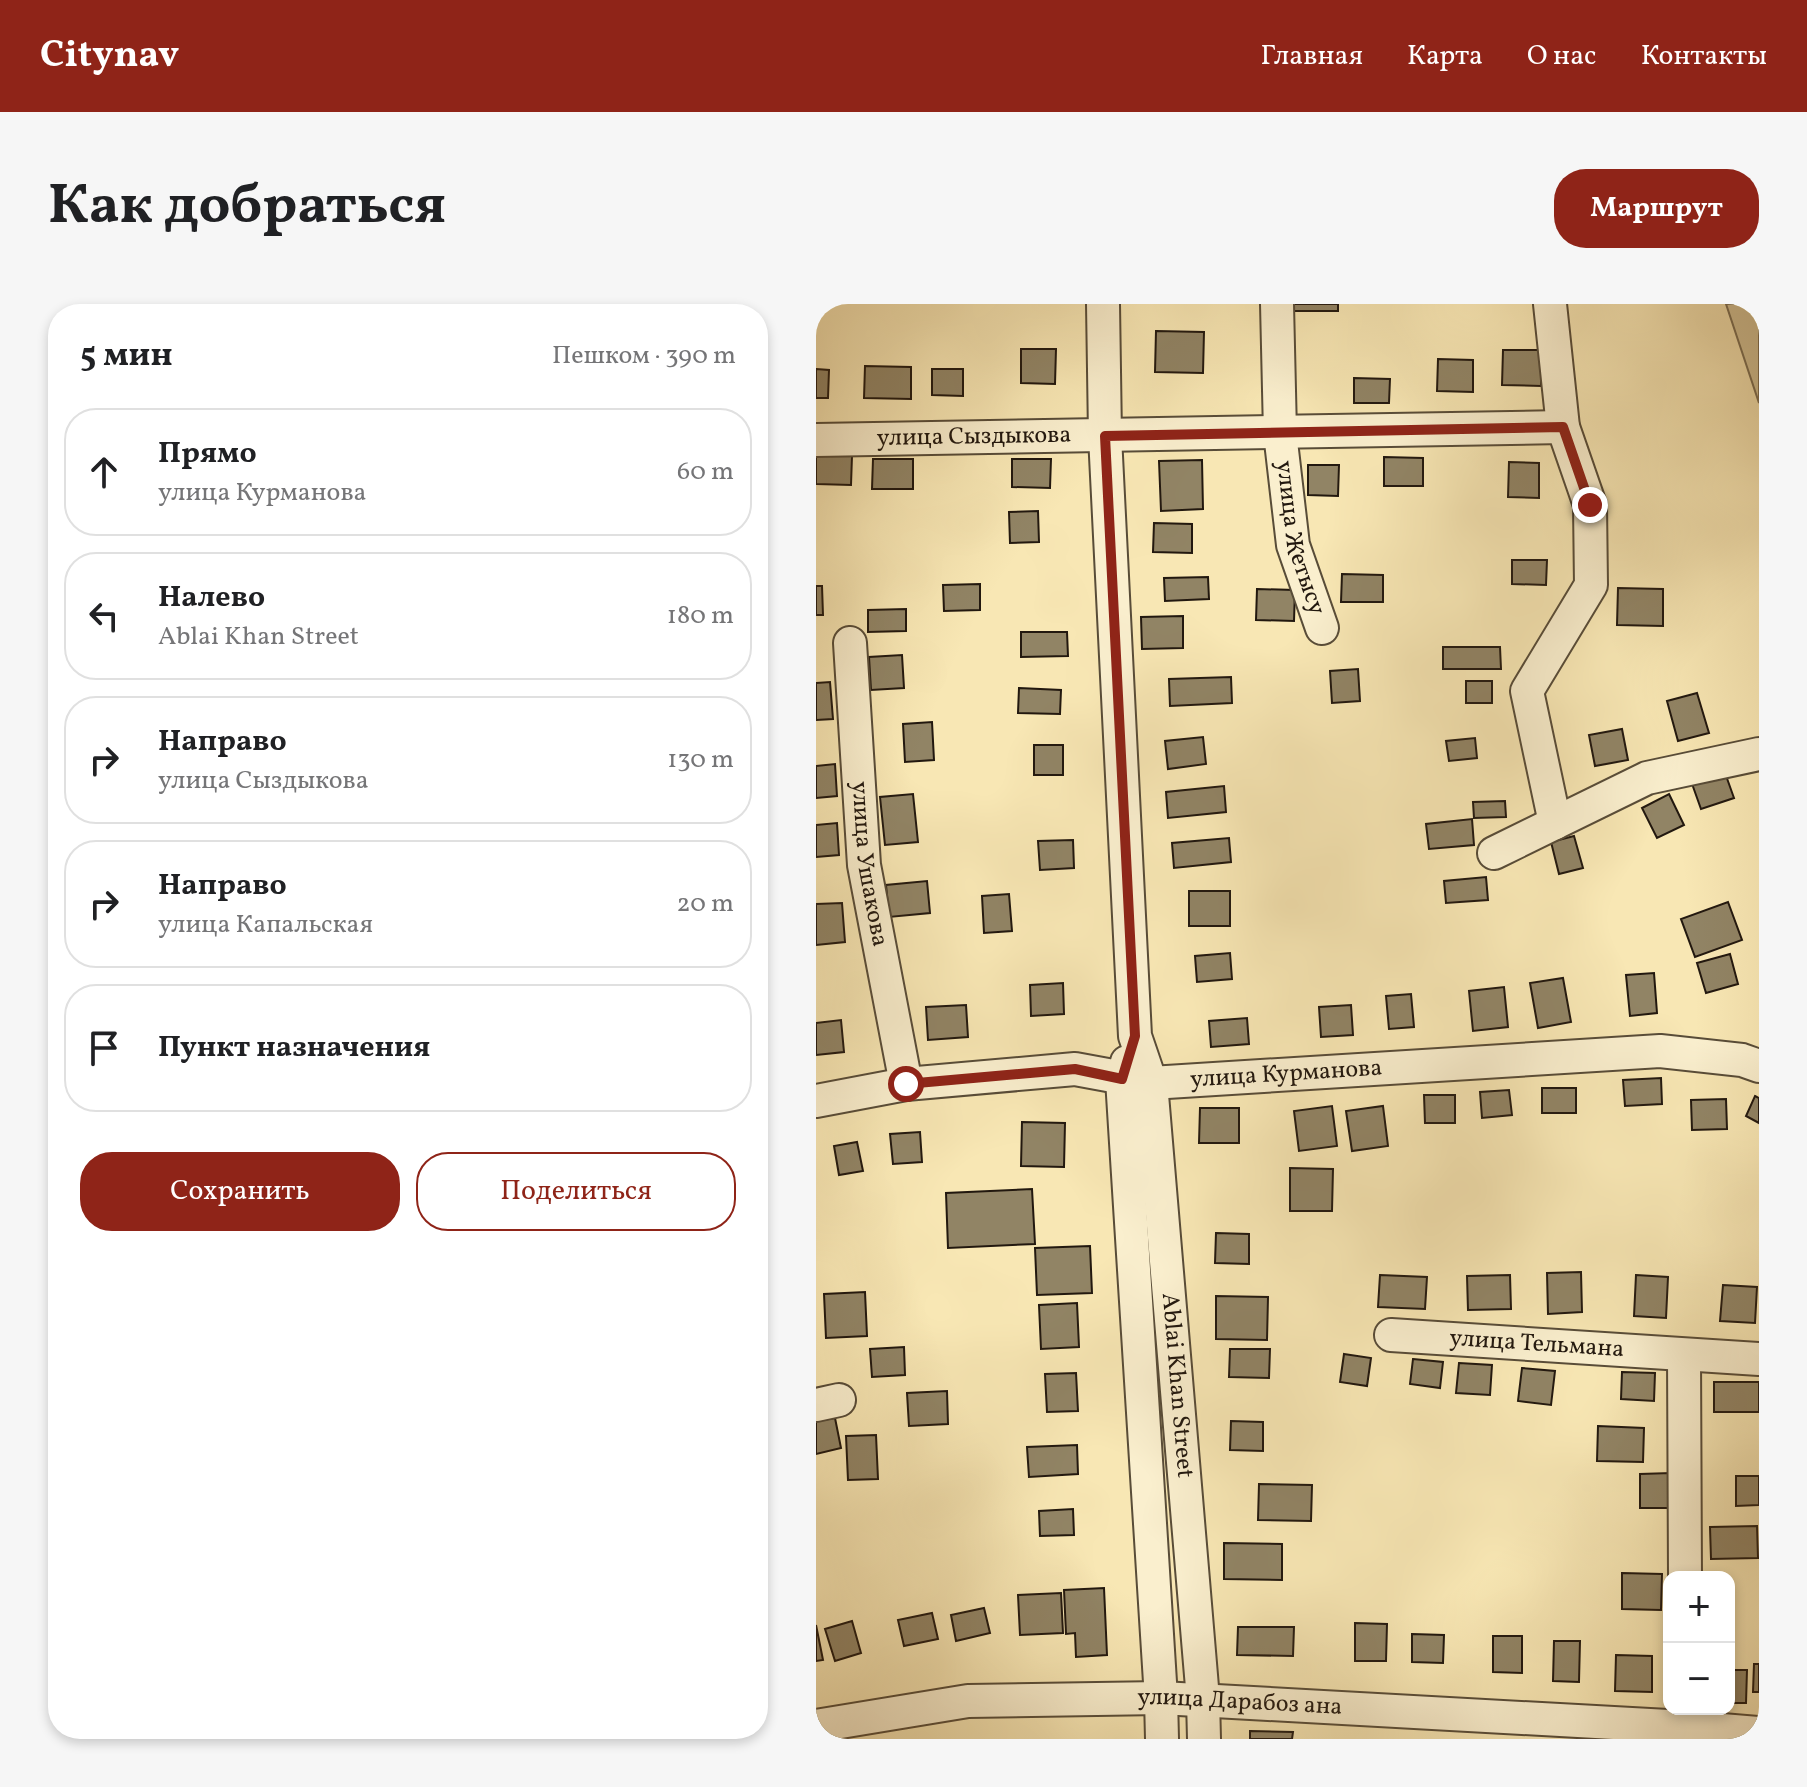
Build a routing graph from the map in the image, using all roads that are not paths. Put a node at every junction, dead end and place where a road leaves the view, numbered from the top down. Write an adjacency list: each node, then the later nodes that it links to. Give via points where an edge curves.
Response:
1 (1103, 304): 6 (street, Ablai Khan Street)
2 (1277, 304): 5 (street, улица Жетысу)
3 (1550, 304): 4 (street)
4 (1563, 427): 5 (street, улица Сыздыкова); 11 (street, via 1590,505 1591,585 1527,691)
5 (1280, 433): 6 (street, улица Сыздыкова); 8 (street, улица Жетысу, via 1293,545)
6 (1105, 436): 7 (street, улица Сыздыкова); 14 (street, Ablai Khan Street)
7 (816, 440)
8 (1322, 628)
9 (850, 643): 15 (street, улица Ушакова, via 864,865)
10 (1759, 754): 11 (street, via 1647,778)
11 (1555, 823): 12 (street)
12 (1494, 853)
13 (1759, 1066): 14 (street, улица Курманова, via 1660,1051)
14 (1136, 1081): 15 (street, улица Курманова, via 1075,1069); 21 (street, Ablai Khan Street); 22 (street, Ablai Khan Street)
15 (906, 1084): 16 (street, улица Курманова)
16 (816, 1101)
17 (1391, 1335): 18 (street, улица Тельмана)
18 (1684, 1355): 19 (street, улица Тельмана); 20 (street)
19 (1759, 1359)
20 (1685, 1571)
21 (1161, 1698): 22 (street, улица Дарабоз ана); 24 (street, улица Дарабоз ана, via 968,1701); 26 (street, Ablai Khan Street)
22 (1203, 1699): 23 (street, улица Дарабоз ана); 27 (street, Ablai Khan Street)
23 (1686, 1718): 25 (street, улица Дарабоз ана)
24 (816, 1726)
25 (1759, 1733)
26 (1162, 1739)
27 (1204, 1739)

